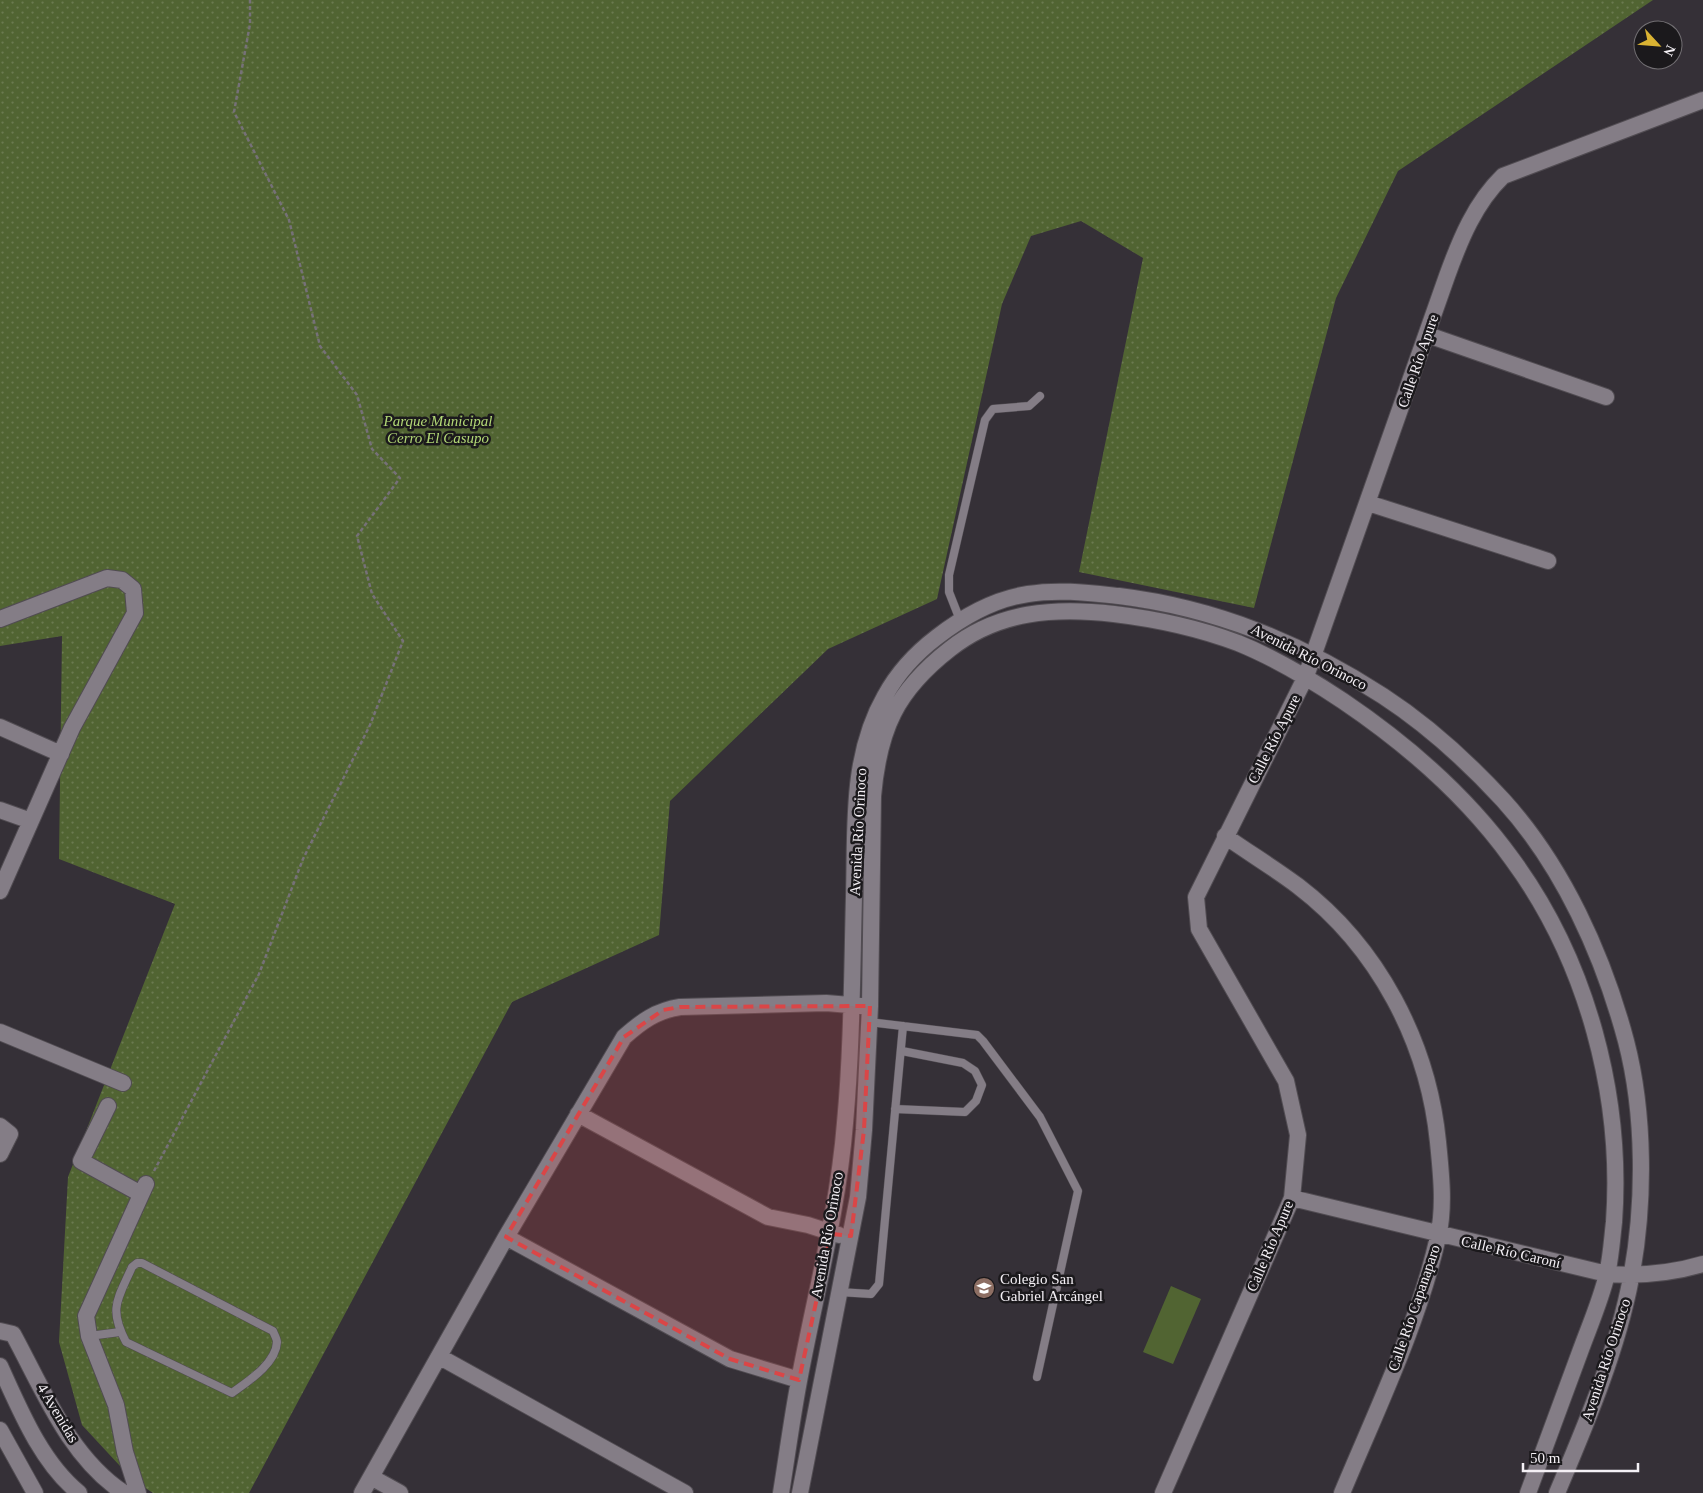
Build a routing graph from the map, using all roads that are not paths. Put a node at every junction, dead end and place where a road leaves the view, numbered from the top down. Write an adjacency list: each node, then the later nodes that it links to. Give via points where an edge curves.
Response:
1 (1703, 100): 2 (street, Calle Río Apure, via 1503,176 1488,192 1461,239)
2 (1428, 335): 4 (street); 5 (street, Calle Río Apure)
3 (1040, 396): 10 (lane, via 1029,406 993,410 984,420 949,575 949,592)
4 (1606, 397)
5 (1368, 503): 6 (street); 11 (street, Calle Río Apure)
6 (1548, 561)
7 (1054, 592): 8 (street); 10 (street, Avenida Río Orinoco, via 1004,600); 11 (street, Avenida Río Orinoco, via 1092,593 1201,611 1269,634)
8 (1054, 611): 12 (street, Avenida Río Orinoco, via 1084,610 1153,619 1192,629 1239,644); 15 (street, Avenida Río Orinoco, via 1007,618 981,628 940,656 917,678 894,710)
9 (0, 618): 14 (street, via 107,578 122,580 133,588 135,613)
10 (960, 620): 15 (street, Avenida Río Orinoco, via 915,654 892,685 868,732)
11 (1314, 656): 12 (street, Calle Río Apure); 38 (street, Avenida Río Orinoco, via 1426,726 1503,800 1532,836 1569,894 1604,970 1627,1044 1637,1105 1641,1184)
12 (1306, 676): 18 (street, Calle Río Apure); 37 (street, Avenida Río Orinoco, via 1421,759 1469,805 1513,860 1564,948 1583,995 1599,1050 1610,1113 1615,1180 1614,1222)
13 (0, 727): 14 (street)
14 (61, 754): 17 (street)
15 (868, 767): 20 (street, Avenida Río Orinoco, via 857,788); 21 (street, Avenida Río Orinoco)
16 (0, 810): 17 (street)
17 (31, 821): 19 (street)
18 (1225, 836): 31 (street, Calle Río Apure, via 1196,897 1199,929 1286,1081 1298,1135); 33 (street, Calle Río Capanaparo, via 1298,886 1337,921 1363,950 1407,1021 1436,1114 1442,1200)
19 (0, 891)
20 (851, 1006): 21 (street); 28 (street, via 826,1003 663,1010 643,1020 624,1037); 32 (street, Avenida Río Orinoco, via 845,1125)
21 (869, 1014): 22 (lane); 34 (street, Avenida Río Orinoco, via 864,1130 858,1197)
22 (903, 1026): 24 (lane); 45 (lane, via 971,1034 983,1041 1040,1117 1078,1191)
23 (0, 1032): 25 (street)
24 (902, 1051): 27 (lane); 27 (lane, via 963,1063 975,1071 982,1085 976,1101 965,1112)
25 (123, 1083)
26 (108, 1106): 42 (street, via 82,1161 144,1189 86,1316)
27 (895, 1109): 39 (lane, via 879,1284 871,1294)
28 (578, 1114): 32 (street, via 768,1216 808,1225); 35 (street)
29 (0, 1126): 30 (street, via 10,1134)
30 (0, 1154)
31 (1292, 1198): 33 (street, Calle Río Caroní); 58 (street, Calle Río Apure)
32 (830, 1234): 34 (street); 46 (street, Avenida Río Orinoco)
33 (1438, 1235): 37 (street, Calle Río Caroní); 59 (street, Calle Río Capanaparo, via 1403,1346)
34 (850, 1236): 39 (street, Avenida Río Orinoco)
35 (506, 1237): 43 (street); 46 (street, via 730,1359)
36 (1703, 1264): 38 (street, Calle Río Caroní)
37 (1607, 1274): 38 (street, Calle Río Caroní); 60 (street, Avenida Río Orinoco)
38 (1632, 1276): 61 (street, Avenida Río Orinoco, via 1617,1335)
39 (839, 1292): 57 (street, Avenida Río Orinoco)
40 (0, 1331): 51 (street, 4 Avenidas, via 13,1334 51,1408 90,1464)
41 (120, 1332): 41 (lane, via 115,1307 132,1267 142,1263 273,1331 277,1342 272,1357 232,1393 126,1342); 42 (lane)
42 (89, 1336): 52 (street, via 116,1405)
43 (440, 1357): 48 (street); 55 (street)
44 (0, 1366): 50 (street, 4 Avenidas, via 37,1441 66,1482)
45 (1037, 1377)
46 (799, 1380): 56 (street, Avenida Río Orinoco)
47 (0, 1430): 49 (street)
48 (371, 1477): 53 (street); 54 (street)
49 (35, 1493)
50 (79, 1493)
51 (124, 1493)
52 (138, 1493)
53 (362, 1493)
54 (400, 1493)
55 (685, 1493)
56 (781, 1493)
57 (800, 1493)
58 (1163, 1493)
59 (1342, 1493)
60 (1528, 1493)
61 (1557, 1493)

